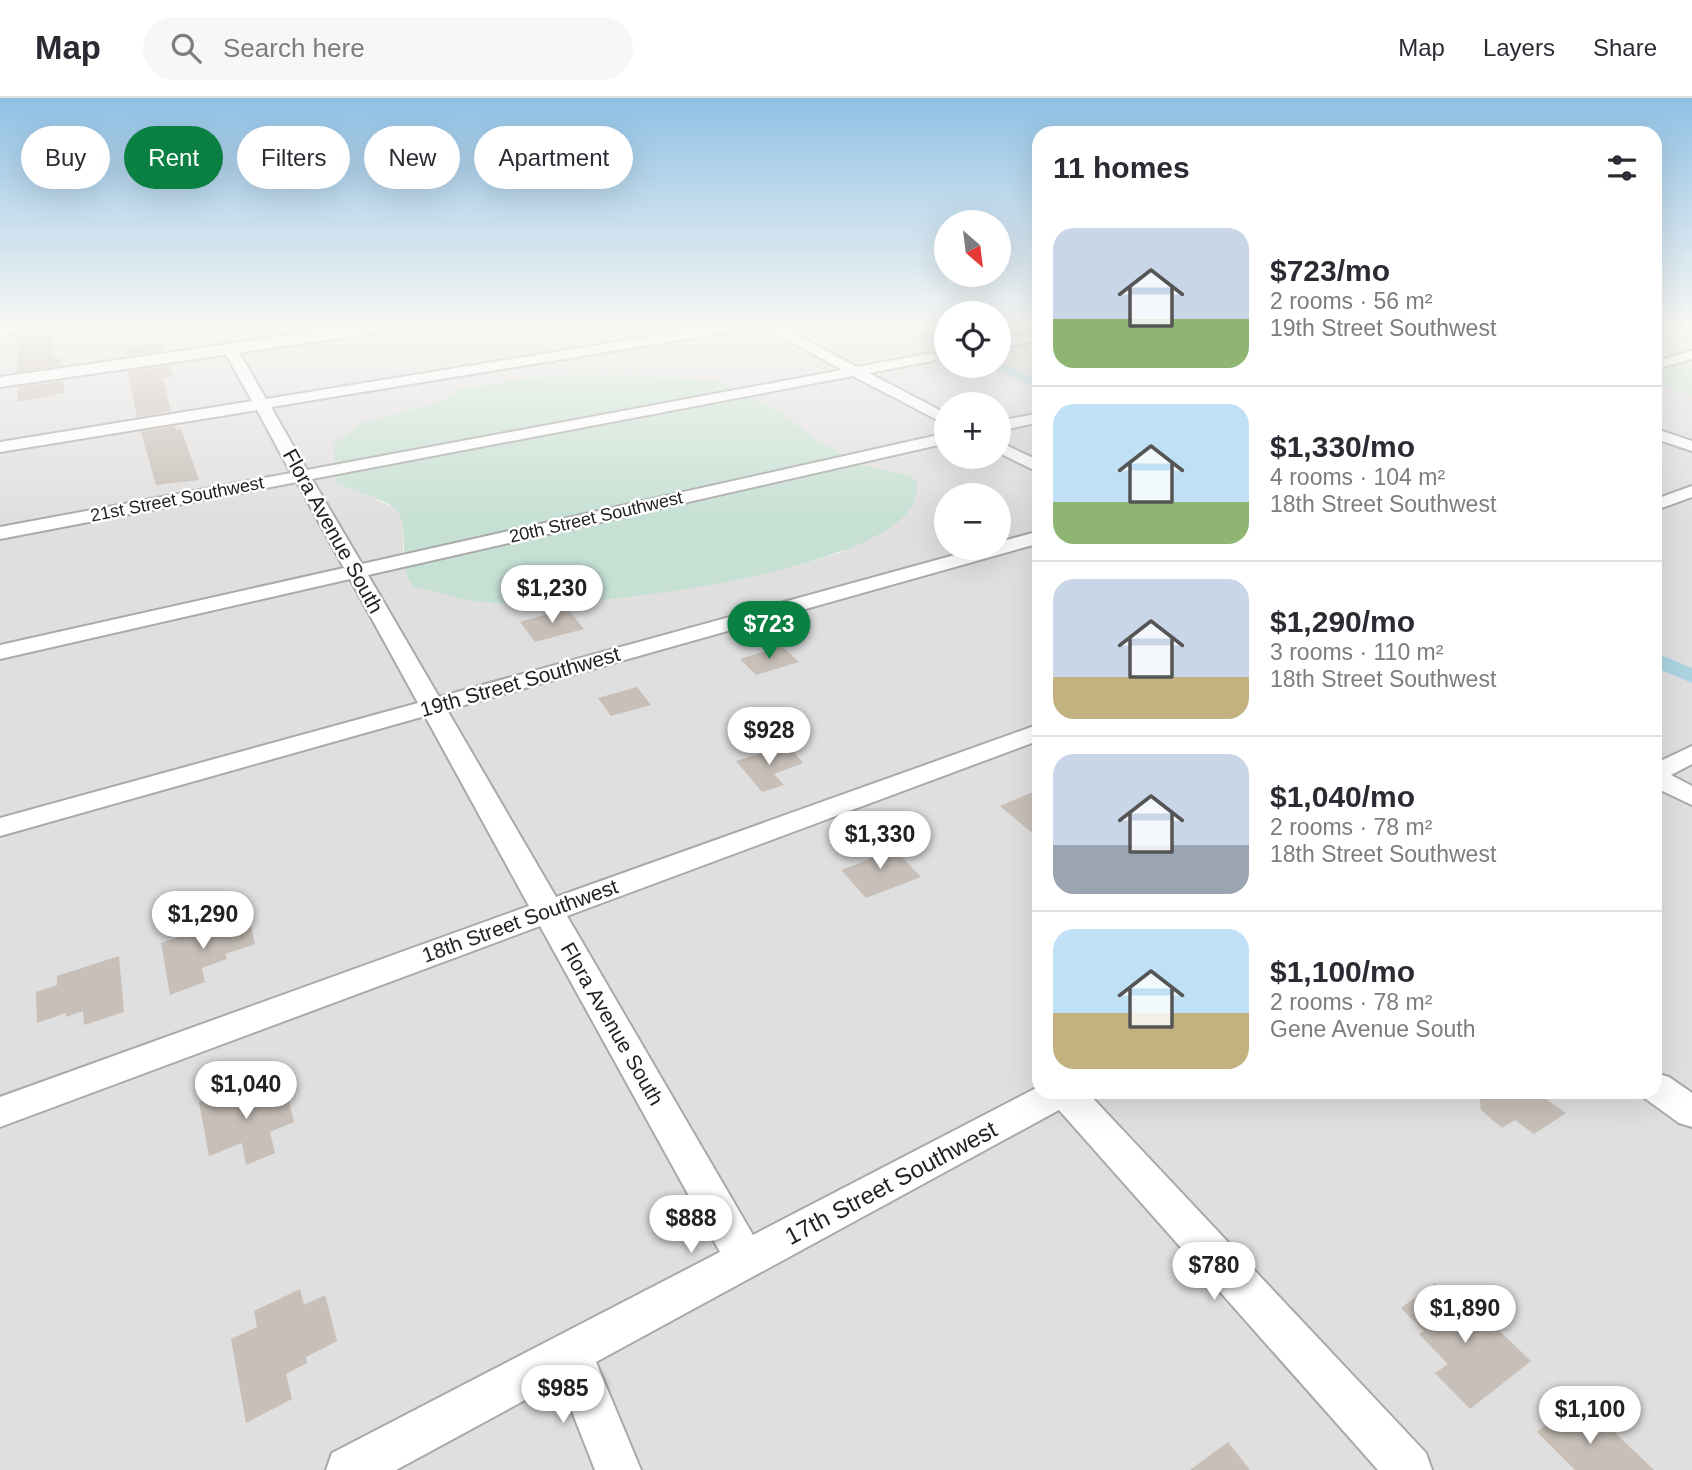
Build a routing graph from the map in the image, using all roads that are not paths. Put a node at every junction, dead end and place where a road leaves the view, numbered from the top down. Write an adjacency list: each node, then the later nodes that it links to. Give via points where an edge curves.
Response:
1 (255, 392): 5 (street, Flora Avenue South)
2 (341, 392): 5 (street)
3 (744, 392): 15 (street, 21st Street Southwest)
4 (894, 392): 6 (street)
5 (262, 405): 12 (street); 15 (street, Flora Avenue South)
6 (934, 413)
7 (1032, 419): 8 (street)
8 (1011, 423)
9 (1662, 436): 11 (street)
10 (934, 441): 20 (street, 20th Street Southwest)
11 (1692, 446)
12 (0, 447)
13 (1011, 453): 14 (street)
14 (1032, 464)
15 (302, 476): 18 (street, 21st Street Southwest); 20 (street, Flora Avenue South)
16 (1692, 491): 17 (street)
17 (1662, 503)
18 (0, 533)
19 (1032, 539): 22 (street, 19th Street Southwest)
20 (356, 571): 21 (street, 20th Street Southwest); 22 (street, Flora Avenue South)
21 (0, 652)
22 (432, 706): 28 (street, 19th Street Southwest); 29 (street, Flora Avenue South)
23 (1032, 734): 29 (street, 18th Street Southwest)
24 (1692, 754): 25 (street)
25 (1662, 772)
26 (1662, 780): 27 (street)
27 (1692, 797)
28 (0, 827)
29 (548, 911): 33 (street, 18th Street Southwest); 35 (street, Flora Avenue South)
30 (1662, 1091): 34 (street)
31 (1050, 1099): 35 (street, 17th Street Southwest)
32 (1069, 1099): 39 (street)
33 (0, 1112)
34 (1692, 1112)
35 (746, 1261): 36 (street, 17th Street Southwest)
36 (571, 1354): 37 (street, 17th Street Southwest); 38 (street)
37 (349, 1470)
38 (618, 1470)
39 (1409, 1470)

